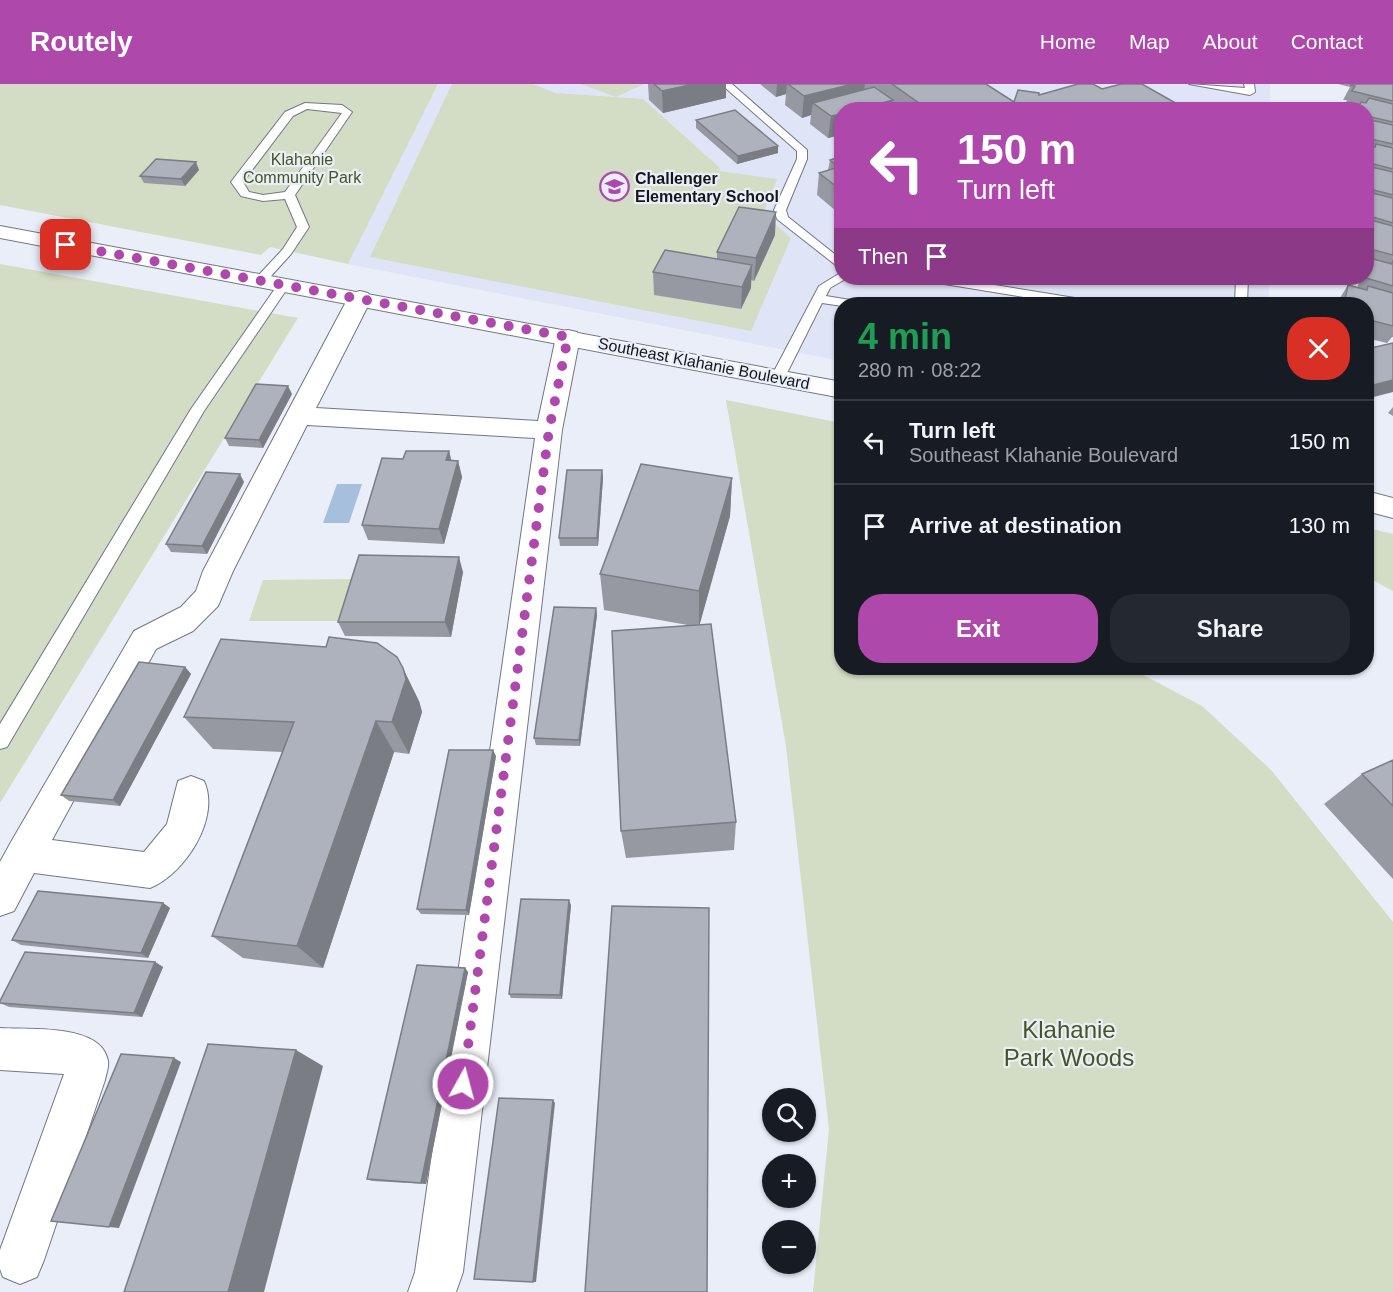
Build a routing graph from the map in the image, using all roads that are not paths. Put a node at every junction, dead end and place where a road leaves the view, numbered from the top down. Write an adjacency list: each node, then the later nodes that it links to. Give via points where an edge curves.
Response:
1 (726, 84): 6 (lane, via 802,150 802,159 780,210 783,219)
2 (1194, 84): 3 (lane)
3 (1250, 88)
4 (289, 195): 4 (lane, via 347,112 342,108 305,106 289,114 237,182 245,194 263,198); 8 (lane, via 303,227)
5 (0, 232): 8 (street, Southeast Klahanie Boulevard)
6 (834, 260)
7 (834, 281): 13 (lane, via 825,286)
8 (260, 282): 10 (street, Southeast Klahanie Boulevard)
9 (973, 285): 11 (lane)
10 (283, 286): 12 (street, Southeast Klahanie Boulevard); 22 (lane, via 198,410)
11 (1045, 297)
12 (360, 298): 15 (street, Southeast Klahanie Boulevard); 18 (street)
13 (818, 299): 14 (lane); 16 (lane)
14 (834, 302)
15 (568, 337): 16 (street, Southeast Klahanie Boulevard); 19 (street)
16 (778, 378): 17 (street, Southeast Klahanie Boulevard)
17 (834, 388)
18 (300, 416): 19 (street); 24 (street, via 218,571 204,607 176,627 145,640)
19 (549, 430): 28 (street, via 439,1272)
20 (1374, 503): 21 (street)
21 (1393, 508)
22 (0, 741)
23 (190, 792): 24 (street, via 190,814 166,858 150,870)
24 (24, 854): 25 (street)
25 (0, 898)
26 (0, 1049): 27 (street, via 78,1054 87,1062)
27 (20, 1260)
28 (432, 1292)

